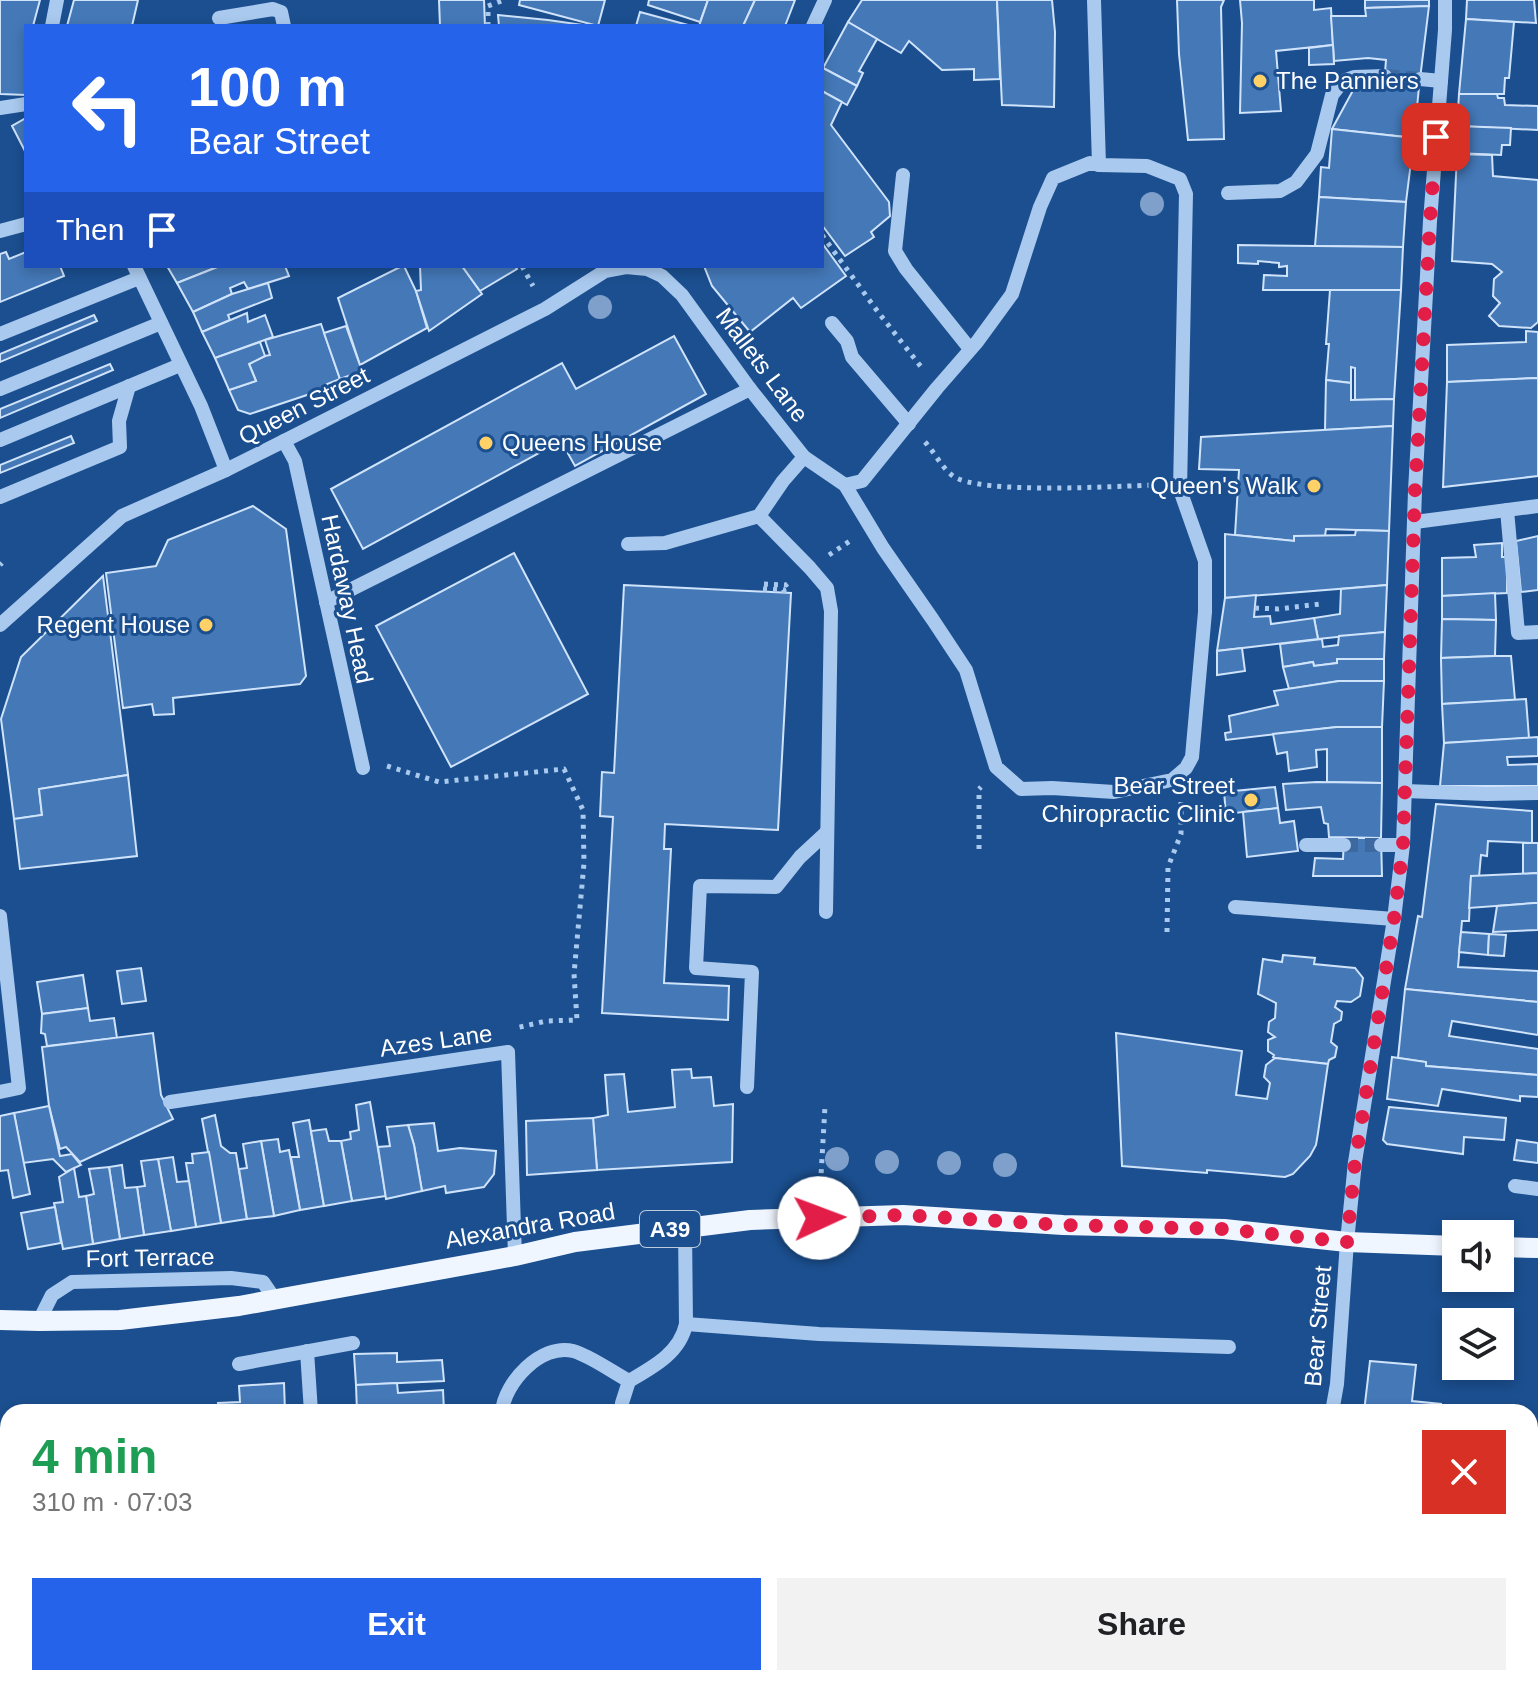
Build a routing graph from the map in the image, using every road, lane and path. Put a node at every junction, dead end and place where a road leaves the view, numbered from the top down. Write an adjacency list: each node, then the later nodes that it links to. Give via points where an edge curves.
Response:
1 (57, 0): 7 (street)
2 (504, 0): 9 (path, via 488,6)
3 (825, 0): 10 (street)
4 (1094, 0): 16 (street)
5 (1445, 0): 13 (street, Bear Street)
6 (219, 18): 8 (street, via 273,9 281,12)
7 (52, 24)
8 (284, 24)
9 (488, 24)
10 (814, 24)
11 (1385, 76): 18 (street, via 1343,81 1332,95 1317,154 1296,182 1280,191)
12 (1420, 79): 13 (street)
13 (1441, 81): 46 (street, Bear Street)
14 (24, 104): 15 (street)
15 (0, 108)
16 (1099, 165): 28 (street, via 1090,163 1053,178 1012,294); 41 (street, via 1147,166 1180,179 1186,194)
17 (903, 175): 28 (street, via 895,251)
18 (1228, 193)
19 (24, 225): 20 (street)
20 (0, 231)
21 (824, 238): 31 (path)
22 (647, 268): 33 (street, Mallets Lane, via 682,295)
23 (604, 269): 36 (street, Queen Street, via 545,309)
24 (136, 272): 25 (street); 27 (street)
25 (161, 323): 29 (street); 32 (street)
26 (832, 323): 34 (street, via 852,357)
27 (0, 334)
28 (970, 349): 31 (street)
29 (180, 365): 30 (street); 38 (street)
30 (129, 386): 35 (street); 42 (street, via 119,421 120,447)
31 (937, 388): 34 (street)
32 (0, 389)
33 (750, 389): 37 (street, Mallets Lane); 48 (street)
34 (909, 424): 40 (street, via 862,481); 41 (path, via 950,475 966,483 1158,485)
35 (0, 440)
36 (284, 441): 38 (street, Queen Street); 48 (street, Hardaway Head, via 295,461)
37 (804, 457): 40 (street, Mallets Lane); 45 (street)
38 (226, 470): 51 (street, Queen Street, via 122,516)
39 (1239, 482): 41 (path)
40 (845, 485): 54 (street, via 966,670)
41 (1180, 490): 55 (street, via 1205,561 1192,757)
42 (0, 497)
43 (1538, 506): 44 (street)
44 (1507, 510): 46 (street); 52 (street, via 1518,633)
45 (759, 516): 47 (street, via 665,543); 58 (street, via 827,588)
46 (1415, 522): 56 (street, Bear Street)
47 (628, 544)
48 (326, 602): 53 (street, Hardaway Head)
49 (1320, 604): 50 (path)
50 (1255, 608)
51 (0, 625)
52 (1538, 632)
53 (361, 763): 69 (path, via 439,782 564,769 583,810 574,974 577,1020 507,1031)
54 (996, 767): 55 (street, via 1021,789 1093,792 1172,780); 63 (path, via 979,789)
55 (1180, 773): 68 (path, via 1181,834 1168,867)
56 (1405, 791): 57 (street); 62 (street, Bear Street)
57 (1538, 793)
58 (827, 832): 65 (street); 70 (street, via 776,887 700,886 696,968 752,972)
59 (1306, 845): 60 (street)
60 (1344, 845)
61 (1381, 845): 62 (street)
62 (1403, 845): 67 (street, Bear Street)
63 (979, 849)
64 (1235, 907): 67 (street)
65 (826, 912)
66 (0, 916): 71 (street, via 19,1088)
67 (1394, 919): 78 (street, Bear Street)
68 (1167, 932)
69 (508, 1052): 72 (street, Azes Lane); 82 (street, Azes Lane)
70 (747, 1087)
71 (0, 1092)
72 (170, 1102)
73 (825, 1106): 76 (path)
74 (1515, 1186): 75 (street)
75 (1538, 1189)
76 (819, 1218): 77 (main road, Alexandra Road / A39); 78 (main road, Alexandra Road / A39, via 903,1215 1224,1229)
77 (685, 1227): 82 (main road, Alexandra Road / A39); 86 (street)
78 (1347, 1242): 79 (main road, Alexandra Road / A39); 95 (street, Bear Street)
79 (1442, 1245)
80 (1514, 1247): 81 (main road)
81 (1538, 1248)
82 (515, 1256): 83 (main road, Alexandra Road / A39)
83 (274, 1298): 85 (main road, Alexandra Road / A39, via 120,1320); 85 (street, Fort Terrace, via 263,1282 231,1278 72,1282 52,1295)
84 (0, 1320): 85 (main road, Alexandra Road / A39)
85 (39, 1321)
86 (686, 1324): 88 (street, via 819,1334); 91 (street, via 676,1348)
87 (353, 1343): 89 (street)
88 (1229, 1347)
89 (307, 1351): 90 (street); 92 (street)
90 (239, 1364)
91 (629, 1381): 93 (street, via 571,1350 555,1352 521,1371); 94 (street)
92 (310, 1404)
93 (503, 1404)
94 (622, 1404)
95 (1333, 1404)

